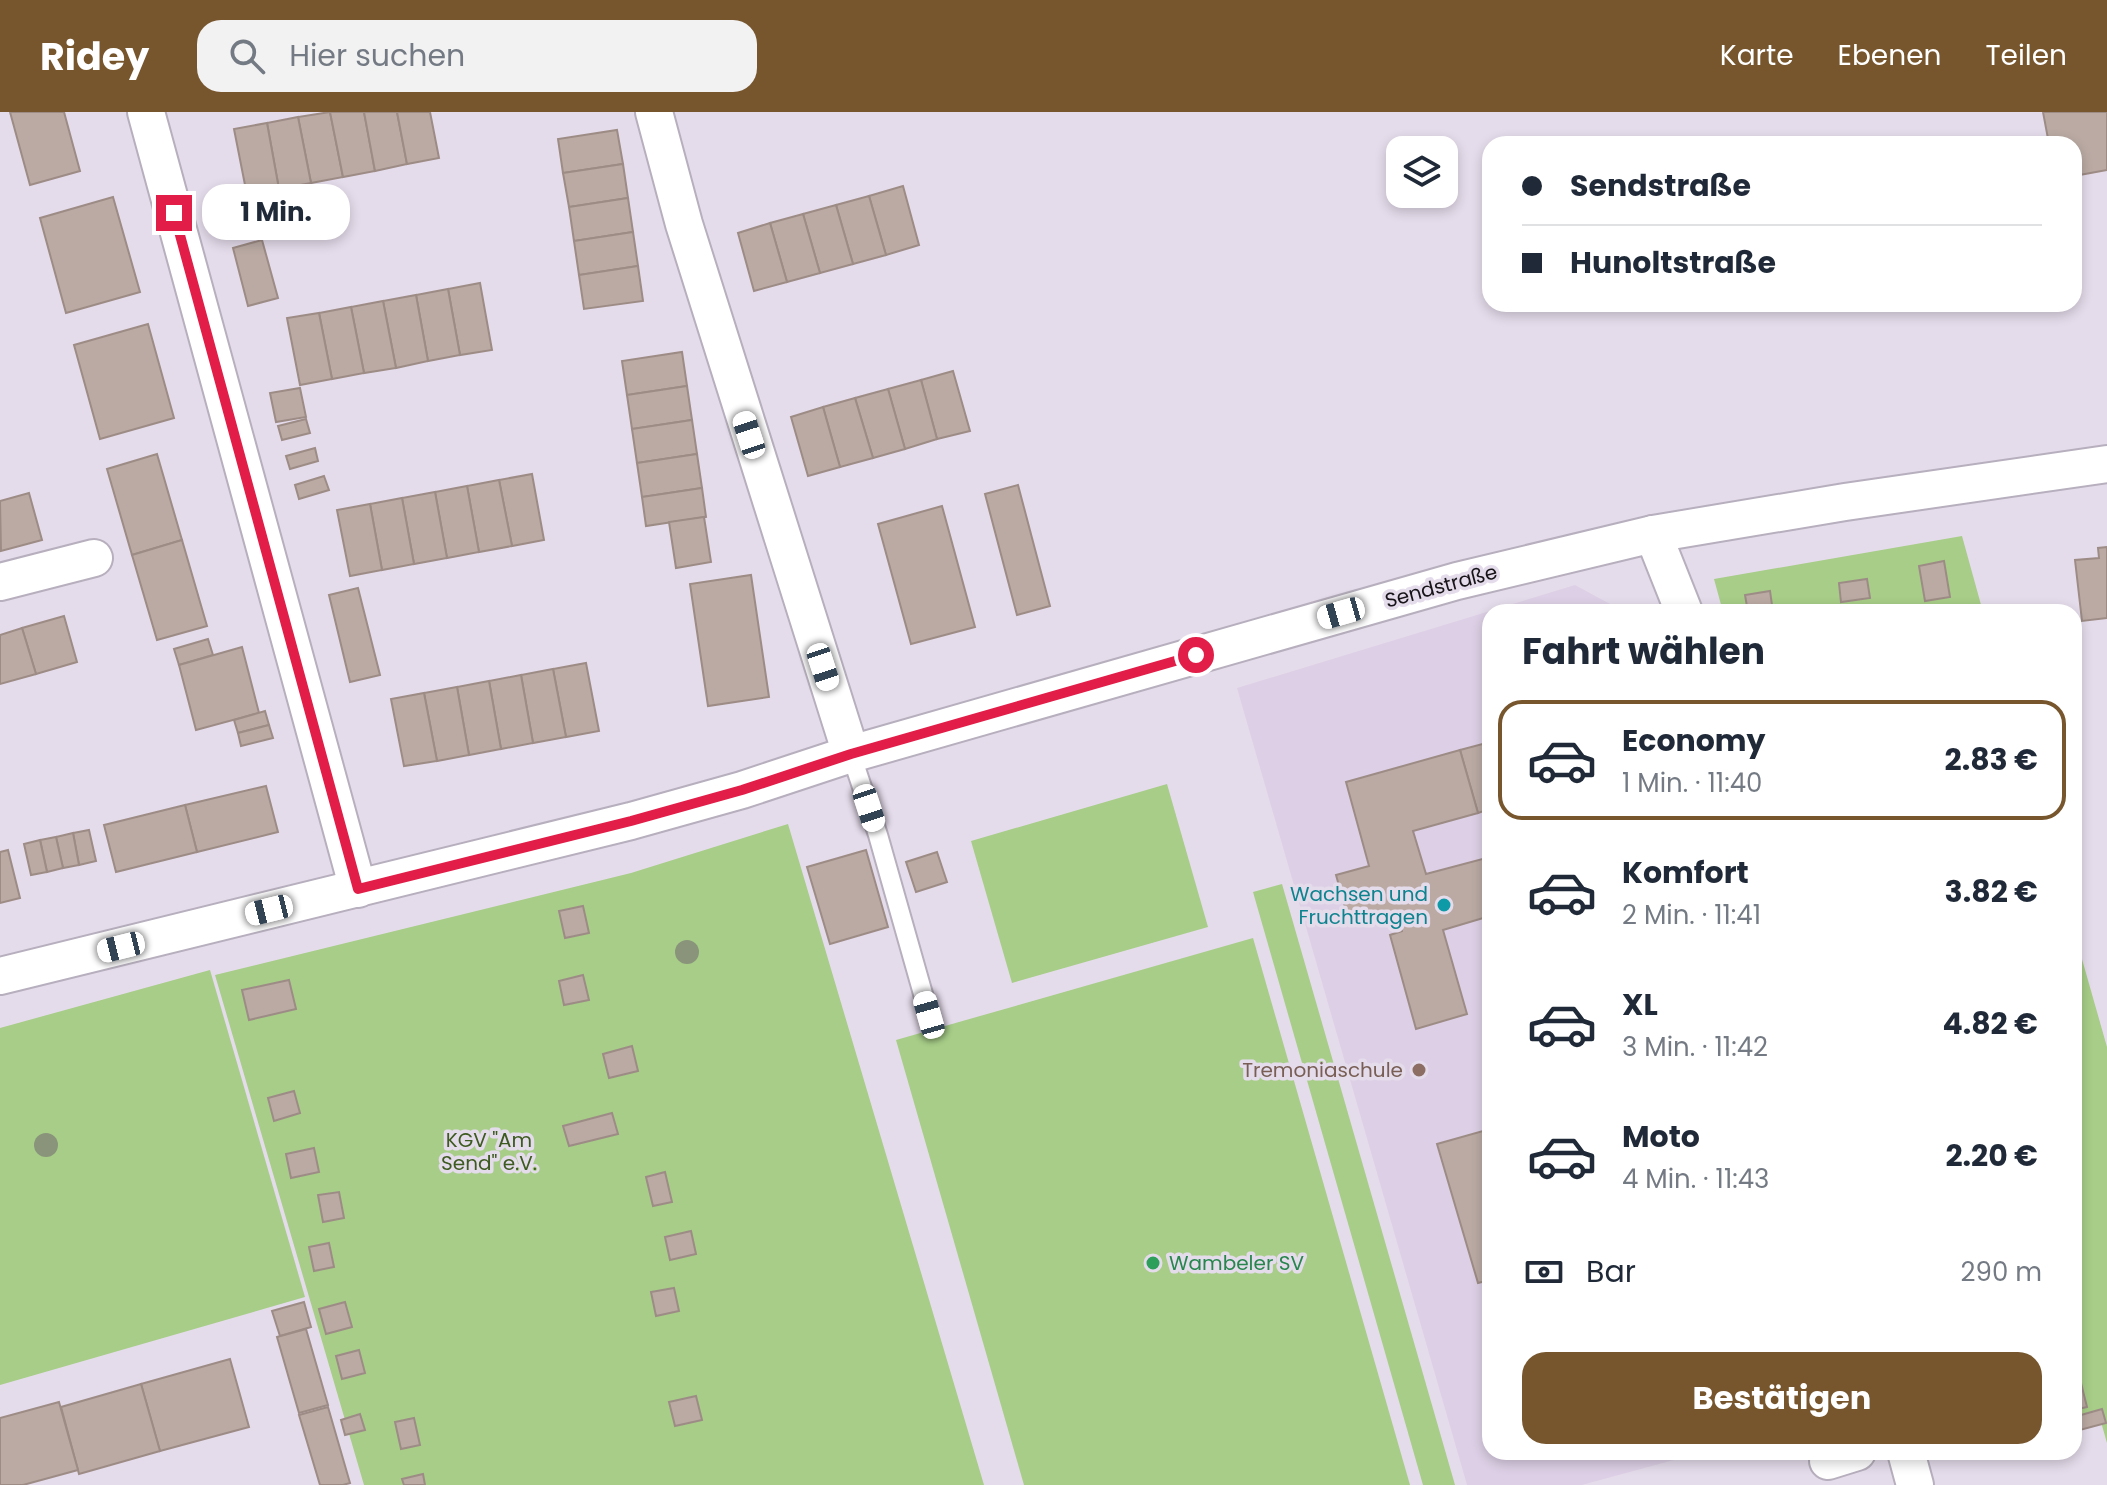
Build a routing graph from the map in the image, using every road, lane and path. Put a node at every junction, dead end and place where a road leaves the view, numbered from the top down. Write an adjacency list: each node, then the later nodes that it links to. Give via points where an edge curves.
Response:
1 (146, 112): 9 (street)
2 (654, 112): 8 (street)
3 (2107, 464): 4 (street, Sendstraße)
4 (1653, 534): 7 (street); 8 (street, Sendstraße, via 1442,585)
5 (94, 558): 6 (street)
6 (0, 582)
7 (1681, 604)
8 (851, 754): 9 (street, Sendstraße, via 631,821); 11 (lane)
9 (358, 889): 10 (street, Sendstraße)
10 (0, 976)
11 (929, 1015)
12 (1908, 1460): 13 (street)
13 (1915, 1485)

